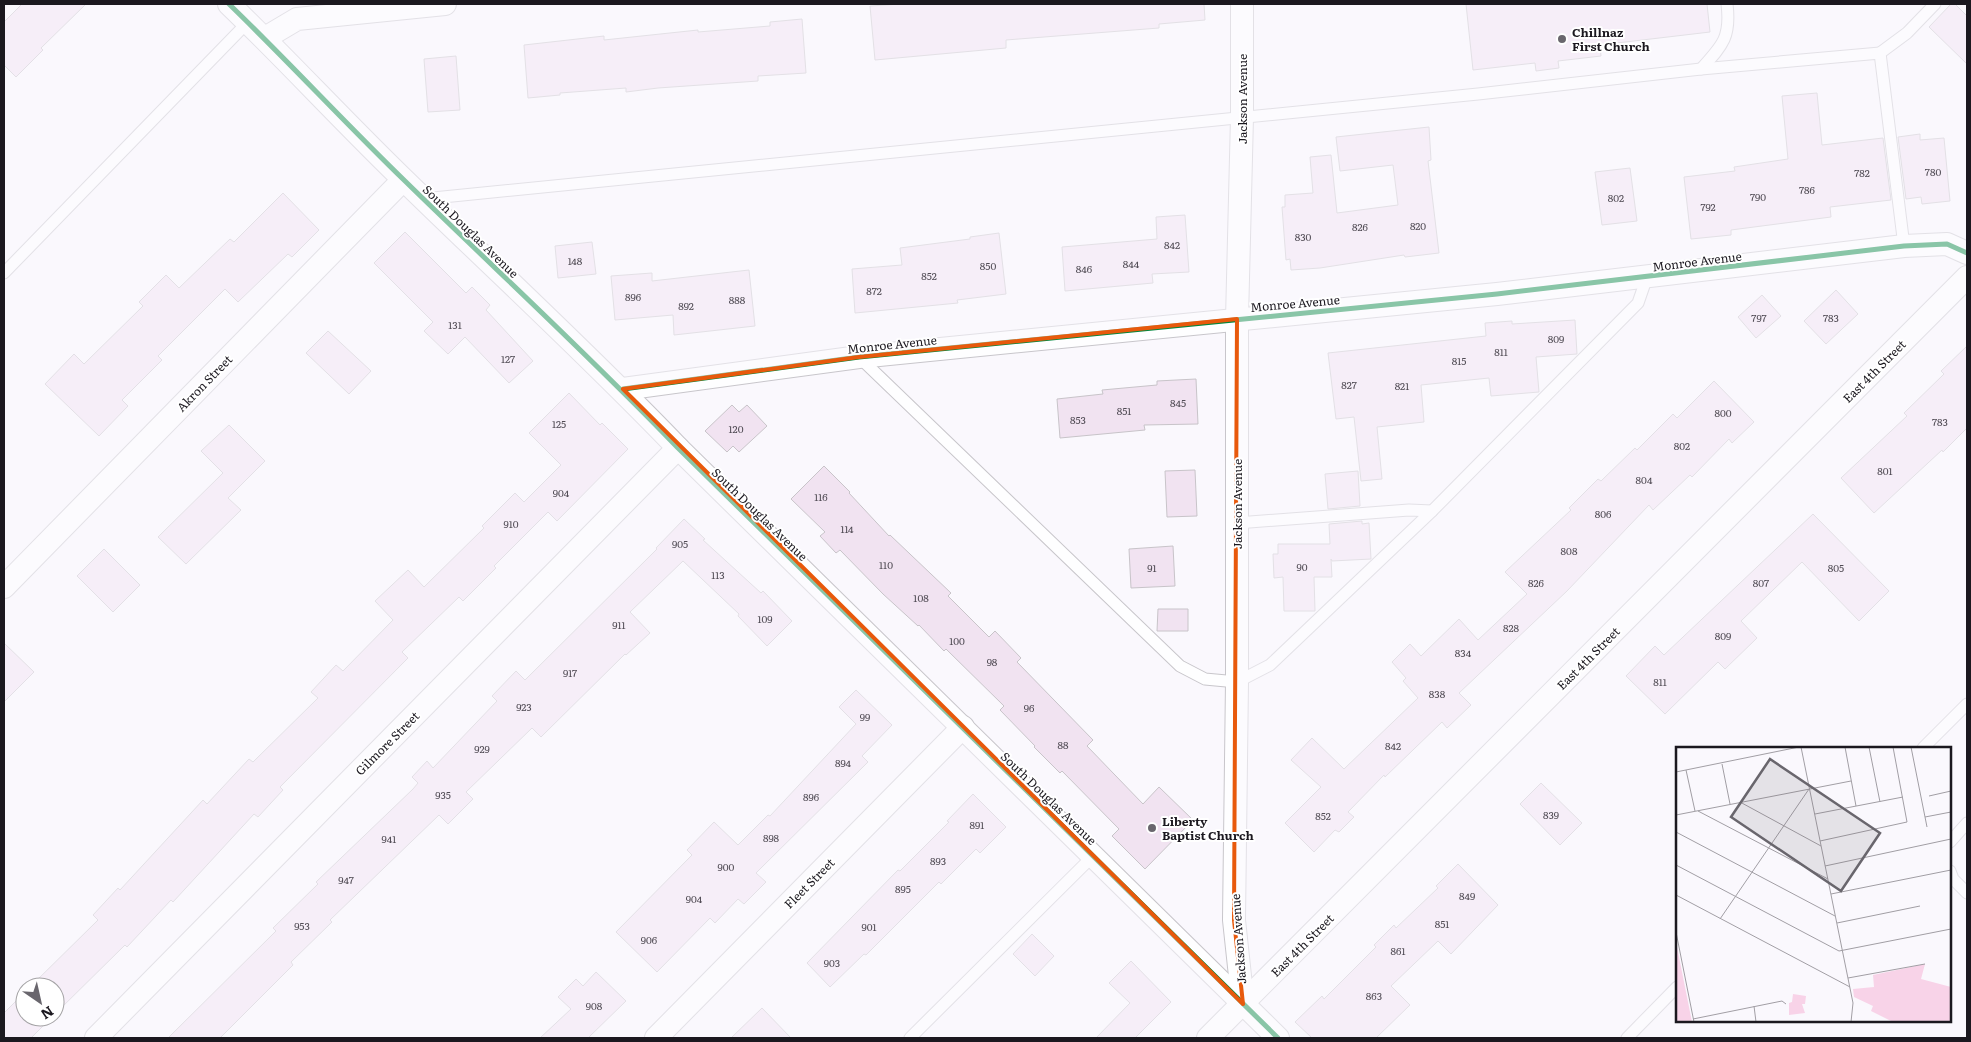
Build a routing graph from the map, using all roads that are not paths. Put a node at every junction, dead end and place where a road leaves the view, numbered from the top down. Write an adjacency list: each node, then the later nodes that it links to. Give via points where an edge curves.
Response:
1 (229, 4): 6 (street, South Douglas Avenue)
2 (445, 4): 7 (street, via 297,19)
3 (1242, 4): 10 (street, Jackson Avenue)
4 (1727, 4): 9 (lane, via 1729,23 1722,46)
5 (1935, 4): 8 (lane, via 1907,33)
6 (248, 22): 7 (street, South Douglas Avenue); 15 (lane)
7 (265, 38): 11 (street, South Douglas Avenue)
8 (1880, 53): 9 (lane); 13 (lane)
9 (1701, 69): 10 (lane)
10 (1242, 117): 12 (lane); 18 (street, Jackson Avenue)
11 (403, 180): 12 (street, South Douglas Avenue); 24 (street, Akron Street)
12 (423, 198): 20 (street, South Douglas Avenue)
13 (1904, 246): 14 (street, Monroe Avenue, via 1947,244); 16 (street, Monroe Avenue)
14 (1967, 253)
15 (4, 273)
16 (1647, 277): 18 (street, Monroe Avenue); 22 (lane, via 1638,303)
17 (1967, 277): 35 (street, East 4th Street)
18 (1237, 319): 19 (street, Monroe Avenue); 23 (street, Jackson Avenue)
19 (859, 357): 20 (street, Monroe Avenue); 25 (lane, via 1180,666 1205,679)
20 (623, 390): 21 (street, South Douglas Avenue)
21 (678, 448): 27 (street, South Douglas Avenue); 36 (street, Gilmore Street)
22 (1432, 511): 23 (lane); 25 (lane, via 1270,665)
23 (1237, 523): 25 (street, Jackson Avenue)
24 (4, 587)
25 (1237, 682): 35 (street, Jackson Avenue, via 1234,920)
26 (1967, 704): 28 (lane)
27 (963, 727): 31 (street, South Douglas Avenue); 37 (street, Fleet Street)
28 (1923, 747)
29 (1967, 823): 30 (lane)
30 (1951, 841)
31 (1094, 855): 35 (street, South Douglas Avenue); 38 (lane)
32 (1951, 874): 33 (lane)
33 (1967, 893)
34 (1676, 989): 41 (lane)
35 (1243, 1004): 39 (street, East 4th Street); 40 (street, South Douglas Avenue)
36 (96, 1038)
37 (656, 1038)
38 (910, 1038)
39 (1208, 1038)
40 (1278, 1038)
41 (1627, 1038)

